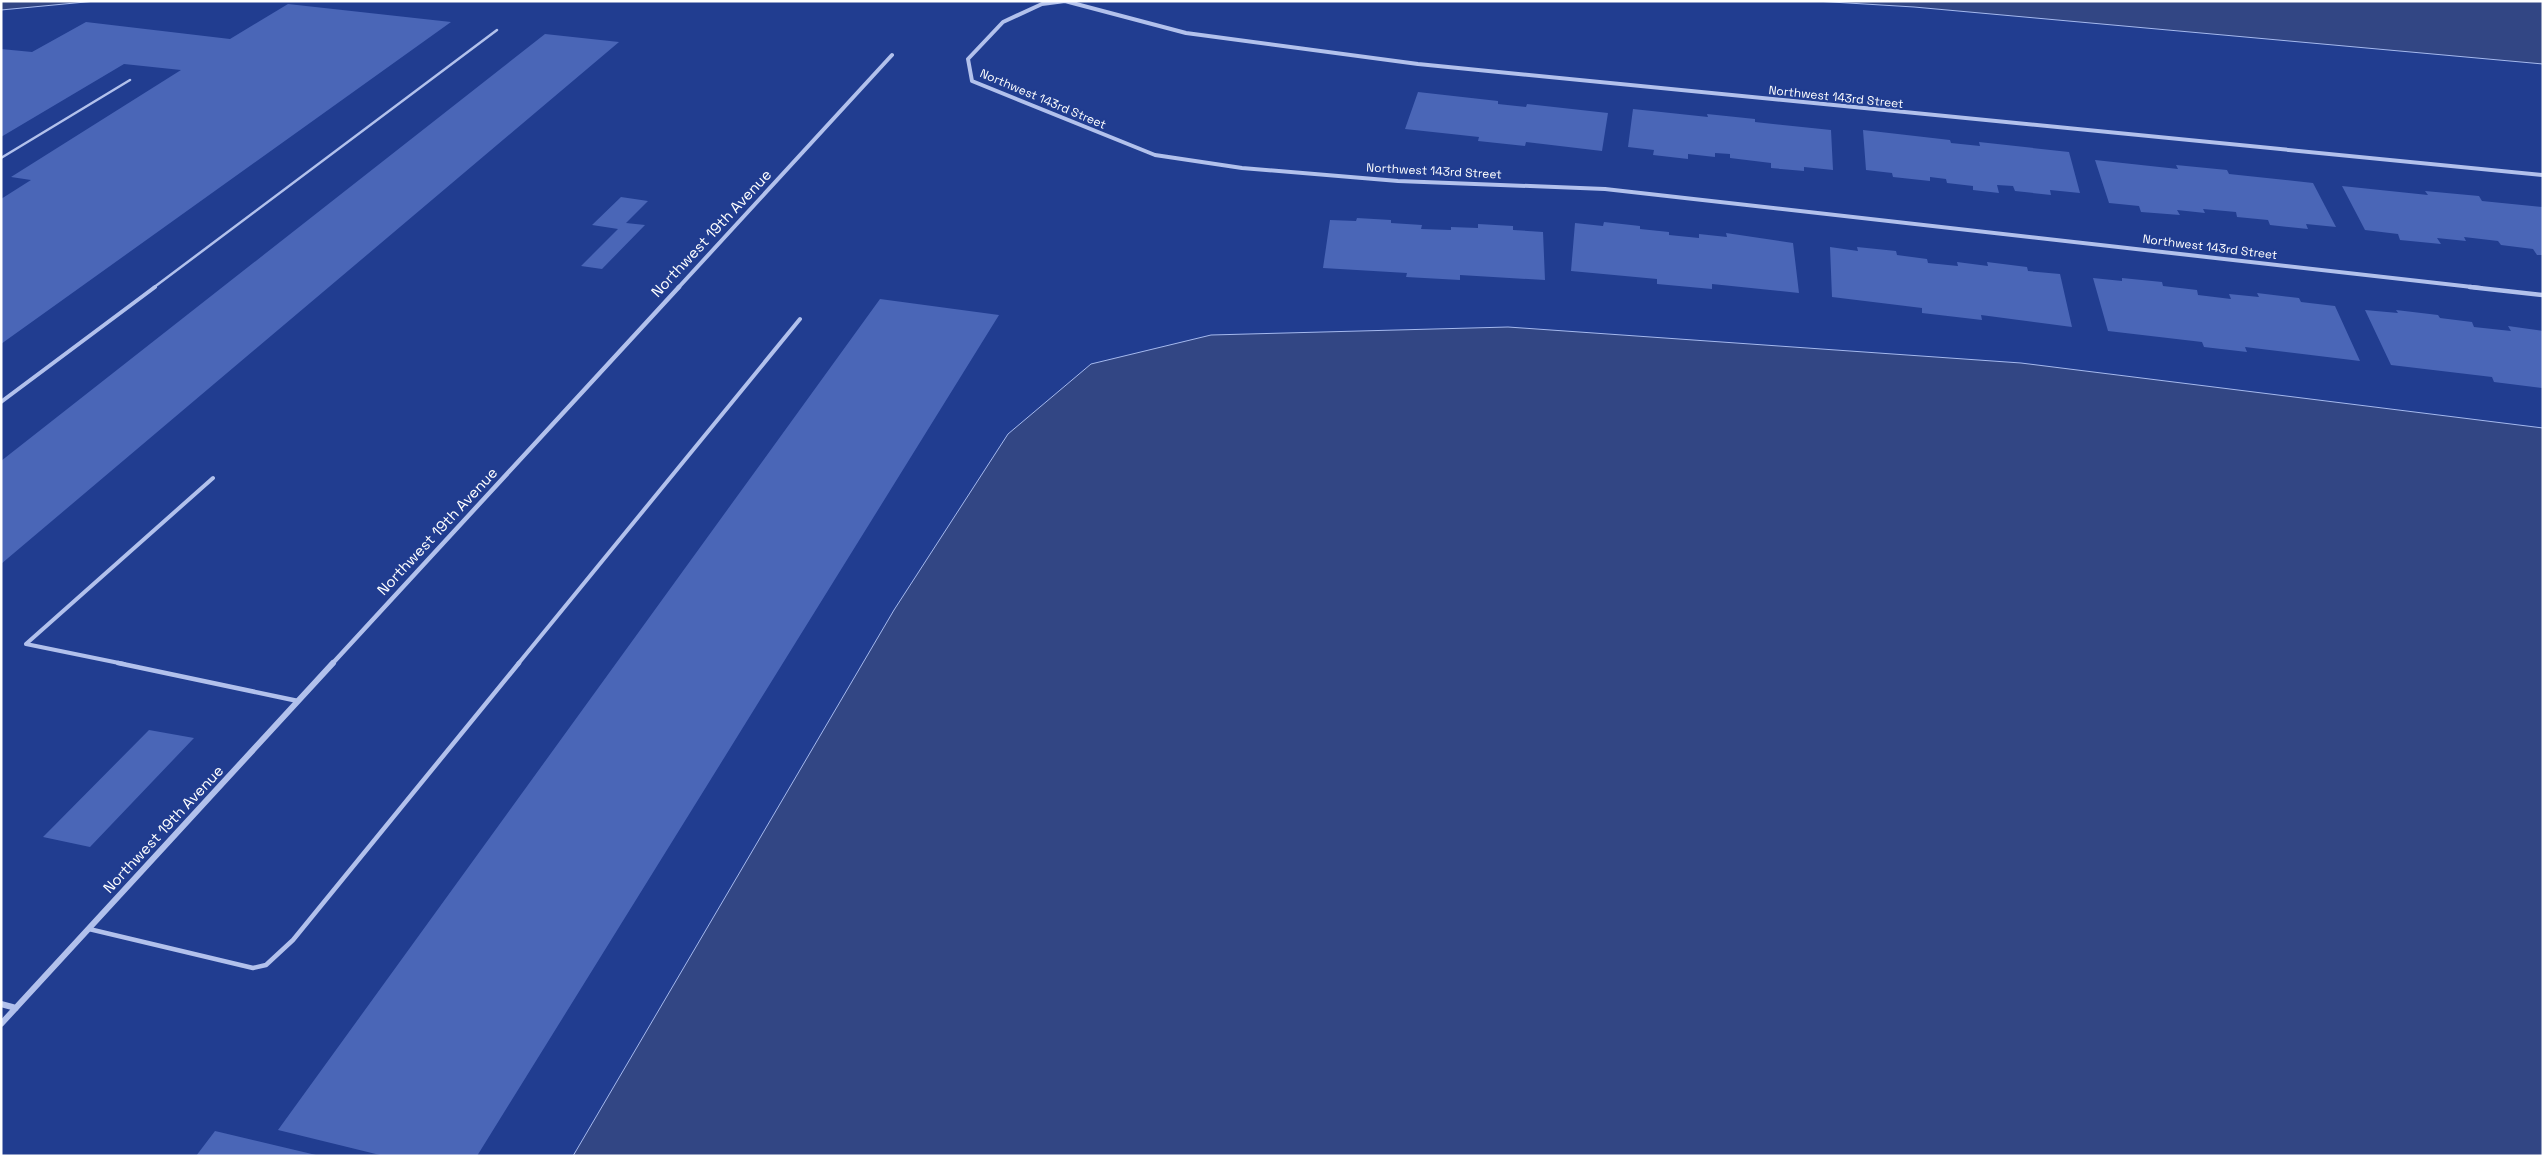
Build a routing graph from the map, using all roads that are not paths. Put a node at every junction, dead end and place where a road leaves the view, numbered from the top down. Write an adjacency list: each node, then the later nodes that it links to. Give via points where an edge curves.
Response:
1 (497, 30): 8 (lane)
2 (892, 55): 10 (street, Northwest 19th Avenue)
3 (130, 80): 4 (lane)
4 (1, 158)
5 (2543, 175): 6 (street, Northwest 143rd Street, via 1418,64 1186,33 1065,1 1042,4 1003,22 968,59 972,81 1155,155 1242,168 1398,181 1606,189)
6 (2543, 295)
7 (800, 319): 11 (lane, via 305,924 266,965 253,968)
8 (1, 402)
9 (213, 478): 10 (lane, via 26,644)
10 (298, 701): 11 (street, Northwest 19th Avenue)
11 (89, 929): 13 (street, Northwest 19th Avenue)
12 (1, 1004): 13 (street)
13 (16, 1008): 14 (street, Northwest 19th Avenue)
14 (1, 1024)

